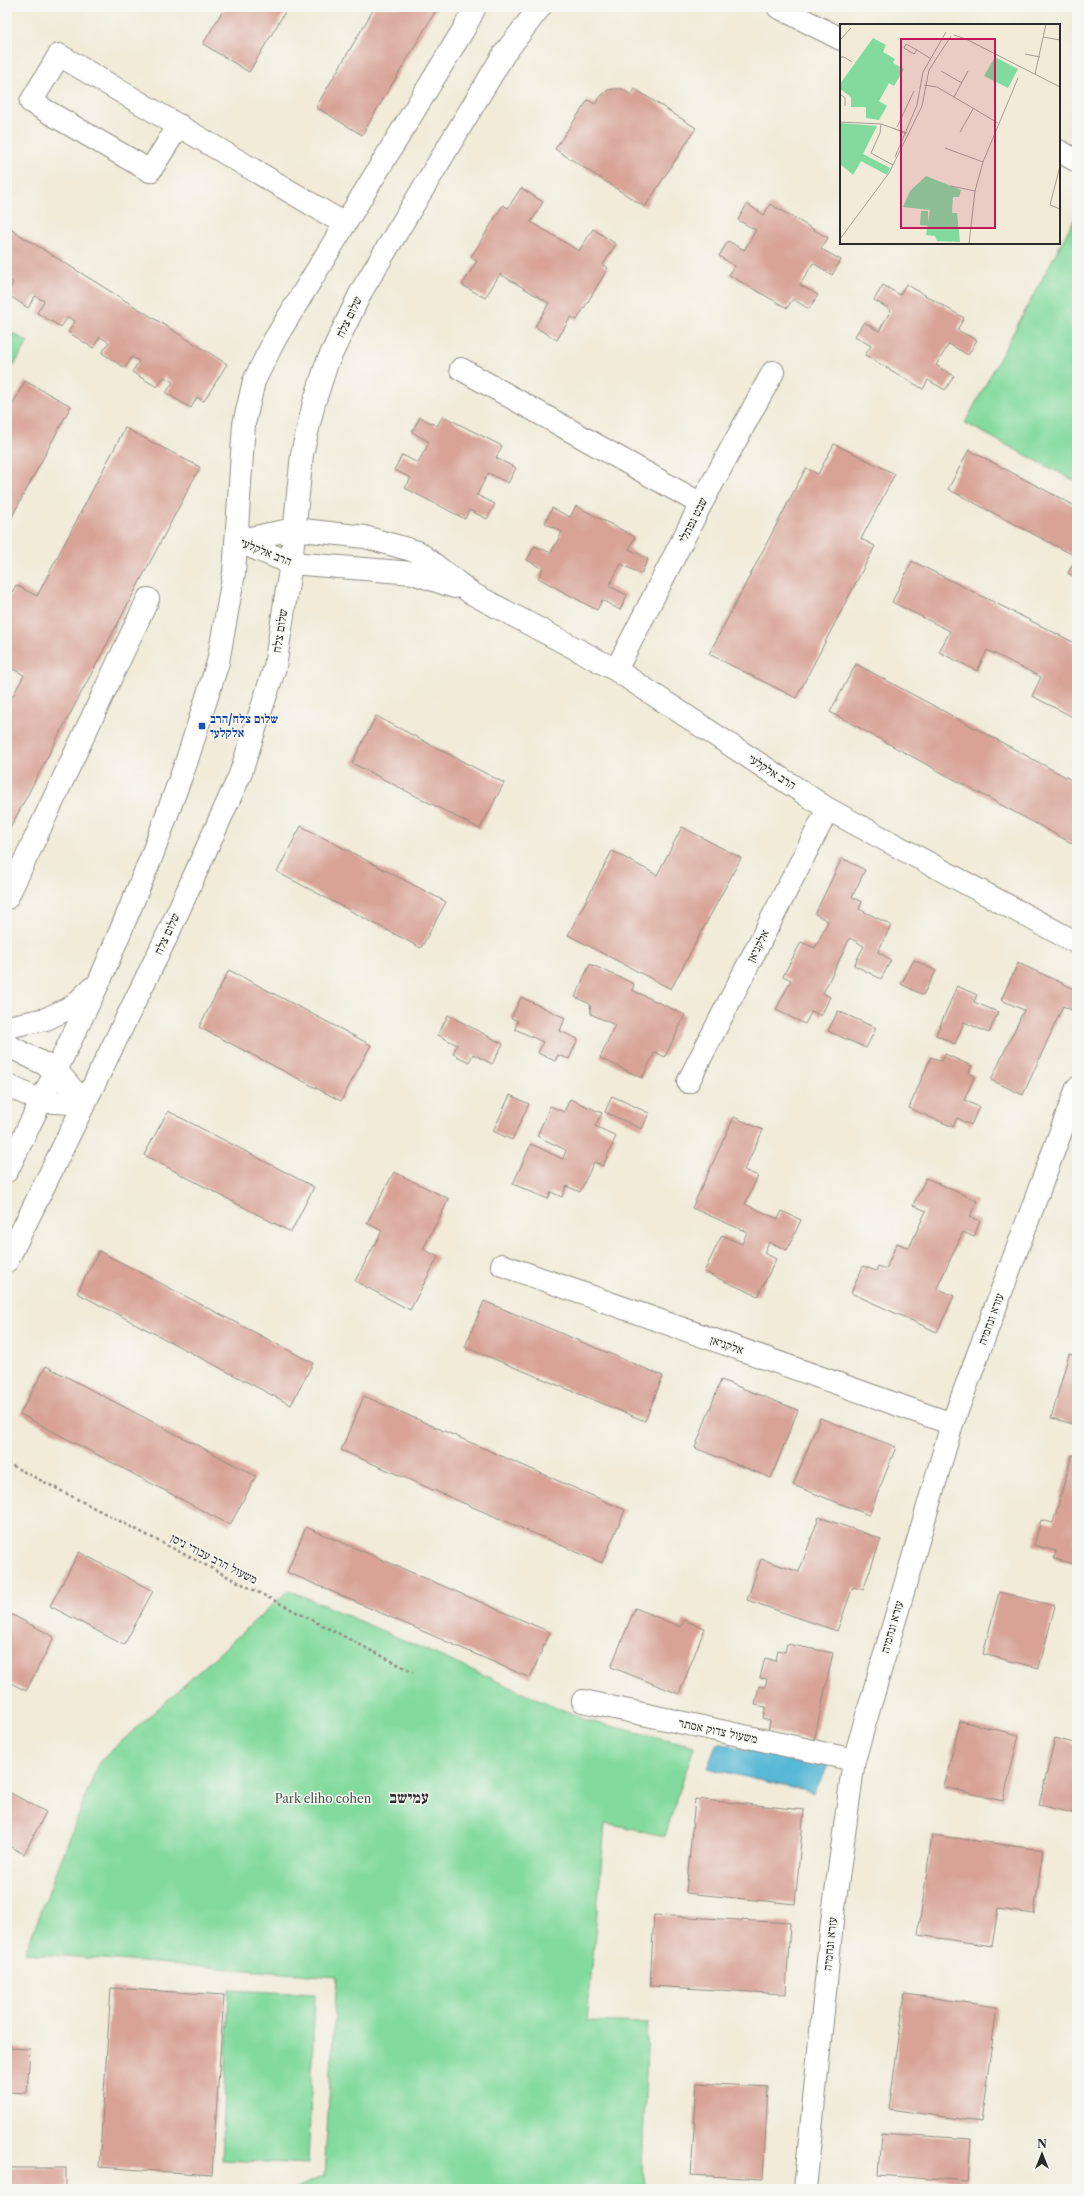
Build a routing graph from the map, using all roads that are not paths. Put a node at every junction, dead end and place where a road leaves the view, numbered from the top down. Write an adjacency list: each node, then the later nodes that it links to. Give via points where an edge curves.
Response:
1 (476, 7): 8 (street)
2 (540, 7): 12 (street, שלום צלח, via 504,54 362,290 330,356 314,403 302,454)
3 (778, 7): 4 (street)
4 (840, 38)
5 (179, 124): 5 (street, via 59,55 31,102 150,171); 8 (street)
6 (1060, 152): 7 (street)
7 (1077, 161)
8 (344, 224): 13 (street, via 275,339 254,381 244,424)
9 (461, 369): 11 (street)
10 (773, 372): 11 (street, שבט נפתלי)
11 (701, 504): 17 (street, שבט נפתלי)
12 (294, 528): 13 (street, הרב אלקלעי); 14 (street, שלום צלח); 15 (street, הרב אלקלעי, via 365,537 418,552)
13 (236, 541): 14 (street, הרב אלקלעי); 21 (street, via 234,573 218,662 187,760 151,858)
14 (290, 563): 15 (street, הרב אלקלעי, via 413,573); 29 (street, שלום צלח, via 275,667 240,775 166,938)
15 (471, 593): 17 (street, הרב אלקלעי)
16 (148, 599): 19 (street)
17 (616, 670): 18 (street, הרב אלקלעי)
18 (828, 809): 20 (street, הרב אלקלעי); 25 (street, אלקניאן)
19 (7, 898)
20 (1077, 943)
21 (100, 980): 22 (street, via 73,1006 46,1019); 24 (street)
22 (7, 1027)
23 (7, 1045): 24 (street)
24 (56, 1070): 28 (street); 29 (street)
25 (688, 1082)
26 (7, 1085): 28 (street)
27 (1077, 1088): 33 (street, עזרא ונחמיה)
28 (41, 1101): 29 (street); 30 (street)
29 (84, 1104): 31 (street, שלום צלח)
30 (7, 1172)
31 (7, 1261)
32 (502, 1265): 33 (street, אלקניאן)
33 (952, 1424): 35 (street, עזרא ונחמיה)
34 (583, 1701): 35 (street, משעול צדוק אסתר)
35 (854, 1760): 36 (street, עזרא ונחמיה, via 832,1922)
36 (805, 2189)

